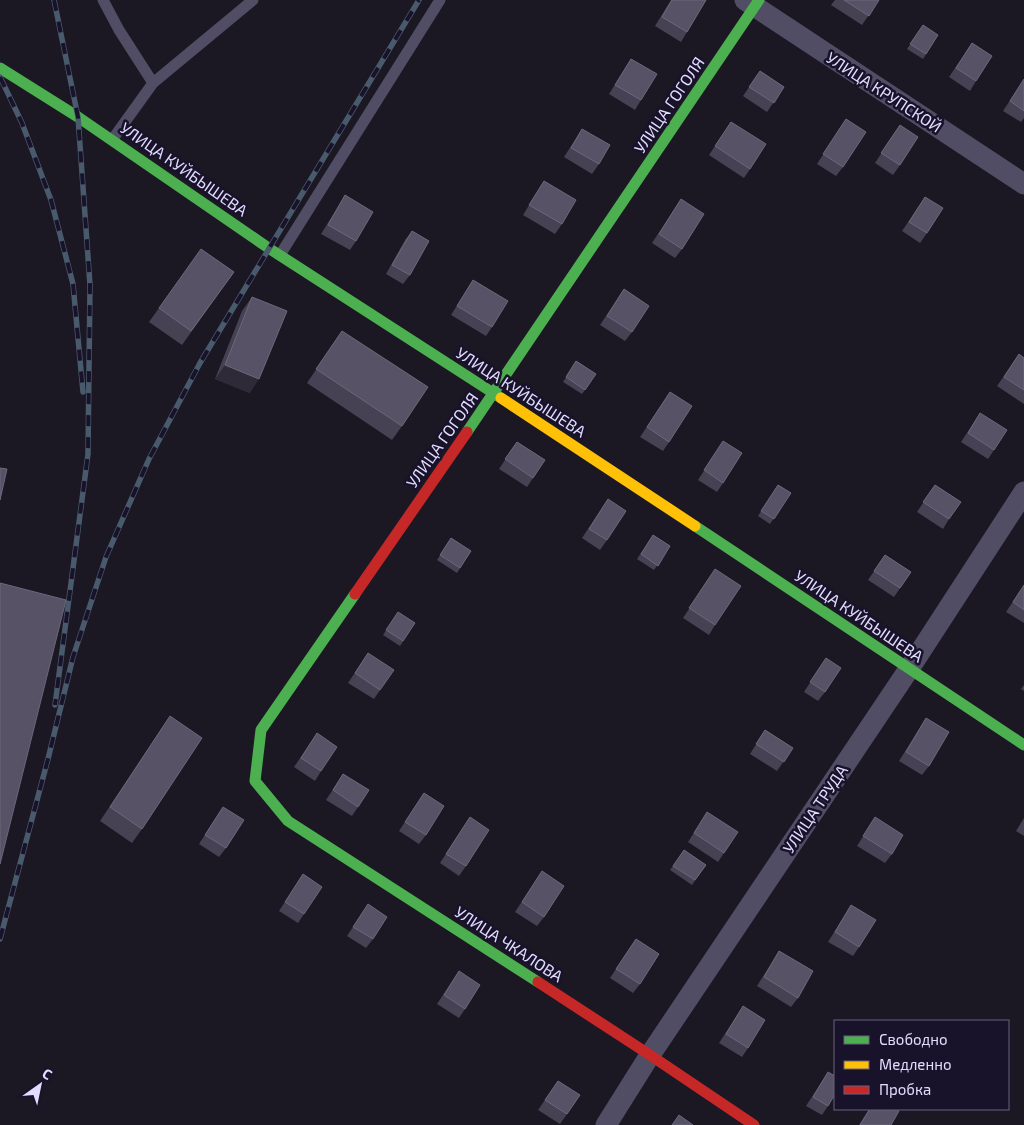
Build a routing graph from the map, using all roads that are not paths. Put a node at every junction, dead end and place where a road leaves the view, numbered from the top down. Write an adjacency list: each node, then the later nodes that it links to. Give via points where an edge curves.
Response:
1 (103, 0): 6 (lane)
2 (253, 0): 6 (lane)
3 (440, 0): 9 (lane)
4 (753, 2): 8 (street, УЛИЦА КРУПСКОЙ); 10 (street, УЛИЦА ГОГОЛЯ)
5 (0, 68): 7 (street, УЛИЦА КУЙБЫШЕВА)
6 (153, 82): 7 (lane)
7 (112, 140): 9 (street, УЛИЦА КУЙБЫШЕВА)
8 (1024, 184)
9 (280, 255): 10 (street, УЛИЦА КУЙБЫШЕВА)
10 (494, 393): 12 (street, УЛИЦА КУЙБЫШЕВА); 14 (street, УЛИЦА ГОГОЛЯ, via 260,730)
11 (1024, 492): 12 (street, УЛИЦА ТРУДА)
12 (909, 669): 13 (street, УЛИЦА КУЙБЫШЕВА); 15 (street, УЛИЦА ТРУДА)
13 (1024, 745)
14 (255, 781): 15 (street, УЛИЦА ЧКАЛОВА, via 288,821)
15 (650, 1055): 16 (street, УЛИЦА ТРУДА); 17 (street, УЛИЦА ЧКАЛОВА)
16 (606, 1125)
17 (754, 1125)

